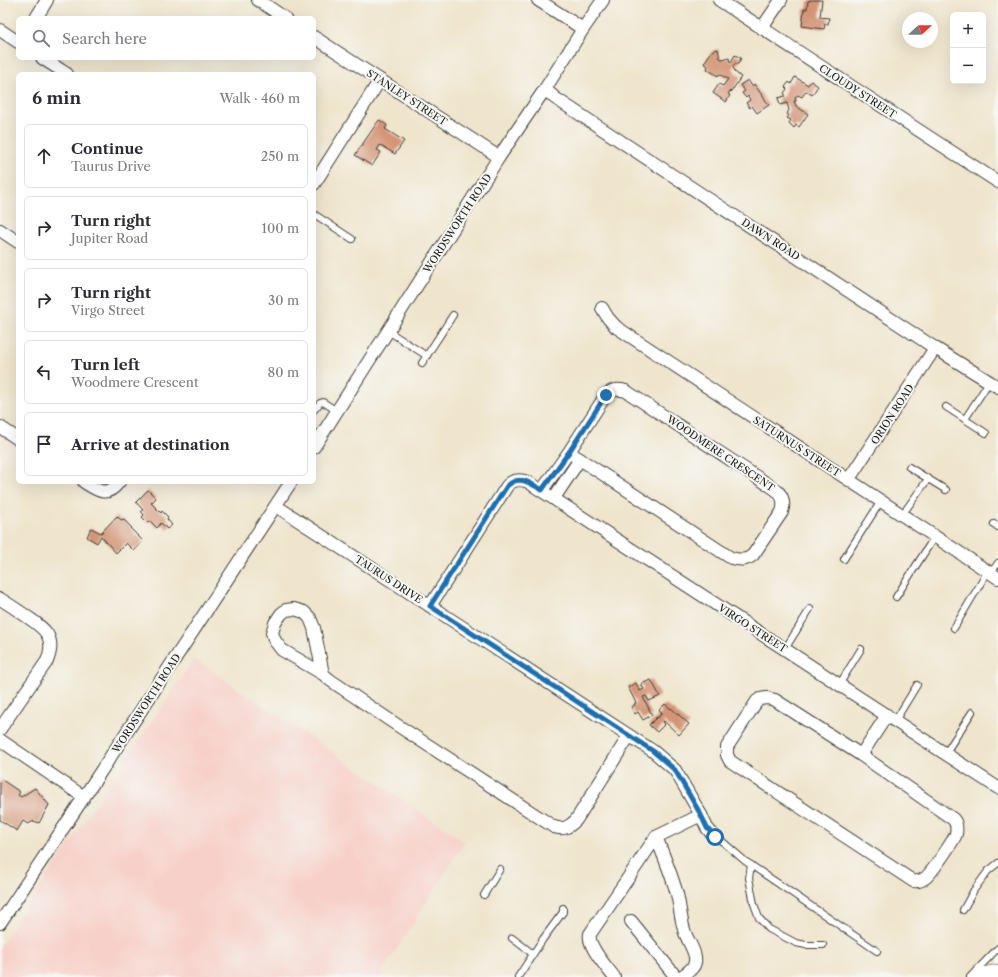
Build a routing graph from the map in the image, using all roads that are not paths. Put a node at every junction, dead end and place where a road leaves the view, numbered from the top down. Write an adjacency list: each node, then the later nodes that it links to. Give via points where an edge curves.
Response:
1 (47, 0): 7 (street)
2 (258, 0): 8 (street)
3 (538, 0): 10 (street)
4 (603, 0): 10 (street, WORDSWORTH ROAD)
5 (719, 0): 9 (street, CLOUDY STREET)
6 (781, 0): 9 (street)
7 (37, 16)
8 (282, 16)
9 (762, 28): 20 (street, CLOUDY STREET)
10 (583, 29): 17 (street, WORDSWORTH ROAD)
11 (0, 30): 13 (street)
12 (316, 38): 16 (street, STANLEY STREET)
13 (16, 41)
14 (45, 60): 15 (street)
15 (63, 72)
16 (380, 80): 18 (street, STANLEY STREET); 19 (street)
17 (545, 90): 18 (street, WORDSWORTH ROAD); 28 (street, DAWN ROAD)
18 (499, 157): 27 (street, WORDSWORTH ROAD)
19 (316, 181)
20 (998, 182)
21 (316, 215): 23 (lane)
22 (0, 230): 24 (street)
23 (352, 239)
24 (16, 241)
25 (602, 308): 43 (street, SATURNUS STREET, via 616,327)
26 (453, 315): 29 (lane)
27 (388, 331): 29 (lane); 34 (street, WORDSWORTH ROAD)
28 (935, 348): 31 (street, DAWN ROAD); 43 (street, ORION ROAD)
29 (427, 356): 30 (lane)
30 (422, 363)
31 (994, 384): 35 (lane)
32 (946, 407): 35 (lane)
33 (316, 408): 34 (lane, via 323,402)
34 (337, 411): 39 (street, WORDSWORTH ROAD)
35 (965, 419): 37 (lane)
36 (0, 427): 38 (street)
37 (986, 433)
38 (16, 438)
39 (316, 444)
40 (569, 452): 41 (street, WOODMERE CRESCENT); 41 (street, WOODMERE CRESCENT, via 606,395 612,390 626,391 775,489 782,497 782,512 753,555 738,560 731,558); 48 (street, WOODMERE CRESCENT)
41 (580, 459): 50 (street)
42 (908, 467): 44 (lane)
43 (849, 479): 51 (street, SATURNUS STREET)
44 (928, 479): 49 (lane); 53 (lane)
45 (87, 484): 46 (street, via 103,492 115,488)
46 (118, 484)
47 (291, 484): 52 (street, WORDSWORTH ROAD)
48 (542, 490): 50 (street, VIRGO STREET); 60 (street, VIRGO STREET, via 522,480 511,482 507,486)
49 (946, 490)
50 (554, 498): 63 (street, VIRGO STREET)
51 (880, 501): 53 (street, SATURNUS STREET); 55 (lane)
52 (276, 506): 60 (street, TAURUS DRIVE); 76 (street, WORDSWORTH ROAD)
53 (902, 515): 54 (street, SATURNUS STREET)
54 (936, 536): 57 (street, SATURNUS STREET); 58 (lane)
55 (844, 559)
56 (998, 563): 57 (lane)
57 (992, 574): 62 (lane)
58 (896, 597)
59 (0, 599): 70 (street, via 40,625 50,639 47,661)
60 (430, 606): 71 (street, TAURUS DRIVE)
61 (810, 609): 63 (lane)
62 (954, 628)
63 (785, 649): 66 (street, VIRGO STREET)
64 (861, 649): 66 (lane)
65 (323, 674): 65 (street, via 282,650 275,641 272,633 275,623 286,610 294,608 310,618); 71 (street, via 557,828 568,827 576,820)
66 (839, 685): 69 (street, VIRGO STREET)
67 (917, 685): 69 (lane)
68 (972, 712): 73 (lane)
69 (891, 718): 73 (street, VIRGO STREET); 74 (street)
70 (0, 729)
71 (629, 736): 77 (street, TAURUS DRIVE, via 653,751 675,770)
72 (0, 740): 76 (street)
73 (946, 754): 75 (street, VIRGO STREET)
74 (861, 755): 74 (street, via 775,700 767,698 757,701 727,747 730,761 913,881 921,881 928,876 954,839 956,822)
75 (998, 788)
76 (84, 797): 84 (street, WORDSWORTH ROAD)
77 (701, 815): 78 (street); 79 (street, TAURUS DRIVE)
78 (656, 837): 96 (street, via 589,936 592,948); 98 (street, via 671,872 685,932 696,958 692,969)
79 (715, 837): 81 (lane)
80 (998, 863): 86 (lane, via 988,871)
81 (751, 865): 90 (lane, via 749,878 759,918 769,929 796,943); 92 (lane)
82 (500, 869): 83 (lane)
83 (484, 894)
84 (4, 908): 88 (street, WORDSWORTH ROAD)
85 (563, 908): 93 (lane, via 563,912)
86 (963, 910)
87 (632, 921): 97 (street)
88 (0, 923)
89 (512, 938): 93 (lane)
90 (823, 945)
91 (998, 948): 99 (lane)
92 (876, 951)
93 (533, 954): 95 (lane)
94 (998, 974): 100 (main road)
95 (518, 977)
96 (614, 977)
97 (676, 977)
98 (681, 977)
99 (970, 977)
100 (981, 977)

